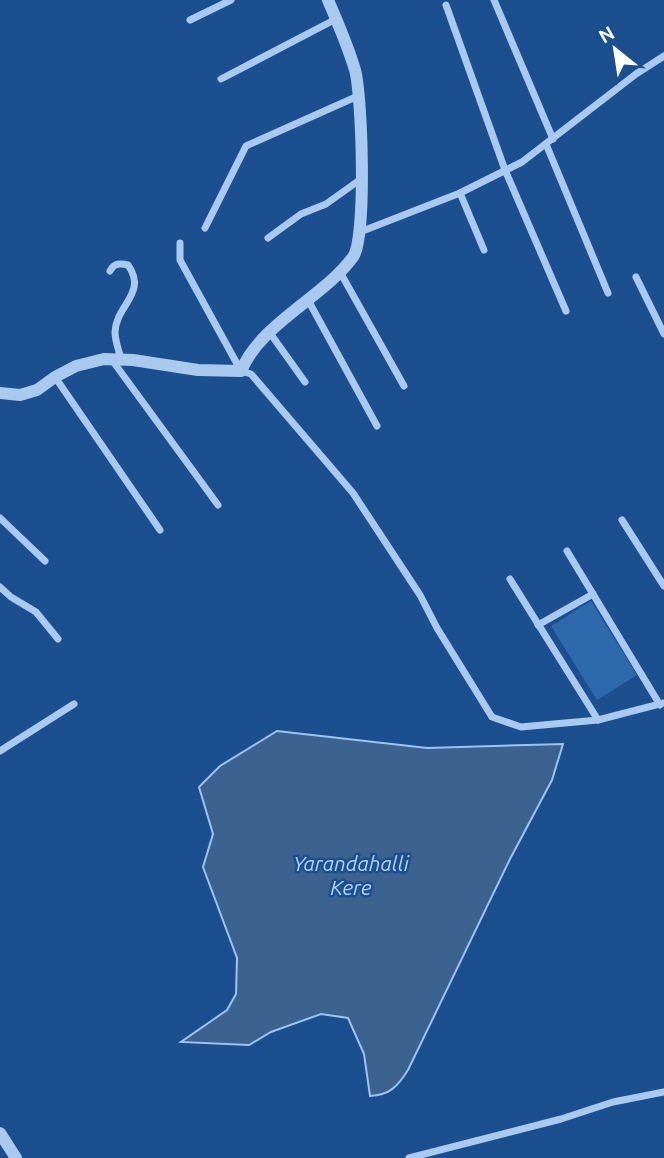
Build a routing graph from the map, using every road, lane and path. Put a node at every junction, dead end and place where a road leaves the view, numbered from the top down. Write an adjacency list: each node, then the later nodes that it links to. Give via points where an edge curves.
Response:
1 (232, 0): 6 (street)
2 (328, 0): 5 (street)
3 (494, 0): 10 (street)
4 (446, 5): 11 (street)
5 (336, 19): 8 (street); 9 (street, via 356,72)
6 (190, 20)
7 (664, 56): 10 (street)
8 (221, 79)
9 (358, 96): 12 (street); 14 (street, via 246,146)
10 (550, 141): 11 (street); 22 (street)
11 (505, 170): 13 (street); 24 (street)
12 (362, 178): 15 (street); 16 (street)
13 (460, 193): 15 (street); 18 (street)
14 (205, 228)
15 (360, 232): 20 (street, via 355,255)
16 (268, 238)
17 (180, 243): 28 (street, via 180,260)
18 (484, 250)
19 (110, 271): 27 (street, via 121,263 128,265 136,285 115,330)
20 (340, 272): 23 (street); 31 (street)
21 (636, 277): 26 (street)
22 (608, 293)
23 (307, 300): 25 (street); 33 (street)
24 (566, 311)
25 (270, 333): 28 (street, via 247,356); 30 (street)
26 (664, 334)
27 (116, 359): 28 (street); 29 (street, via 76,366); 34 (street)
28 (241, 371): 48 (street, via 251,374 353,493 492,717 521,727)
29 (54, 377): 32 (street, via 37,390 20,395); 37 (street)
30 (305, 382)
31 (404, 386)
32 (0, 393)
33 (377, 426)
34 (218, 505)
35 (0, 518): 39 (street)
36 (622, 520): 41 (street)
37 (160, 530)
38 (567, 551): 43 (street)
39 (45, 561)
40 (510, 579): 44 (street)
41 (664, 586)
42 (0, 587): 45 (street, via 36,612)
43 (593, 594): 44 (street); 47 (street)
44 (538, 625): 48 (street)
45 (58, 639)
46 (74, 704): 49 (street)
47 (662, 704): 48 (street)
48 (598, 720)
49 (0, 751)
50 (664, 1092): 53 (street)
51 (0, 1133): 52 (street)
52 (16, 1158)
53 (409, 1158)

